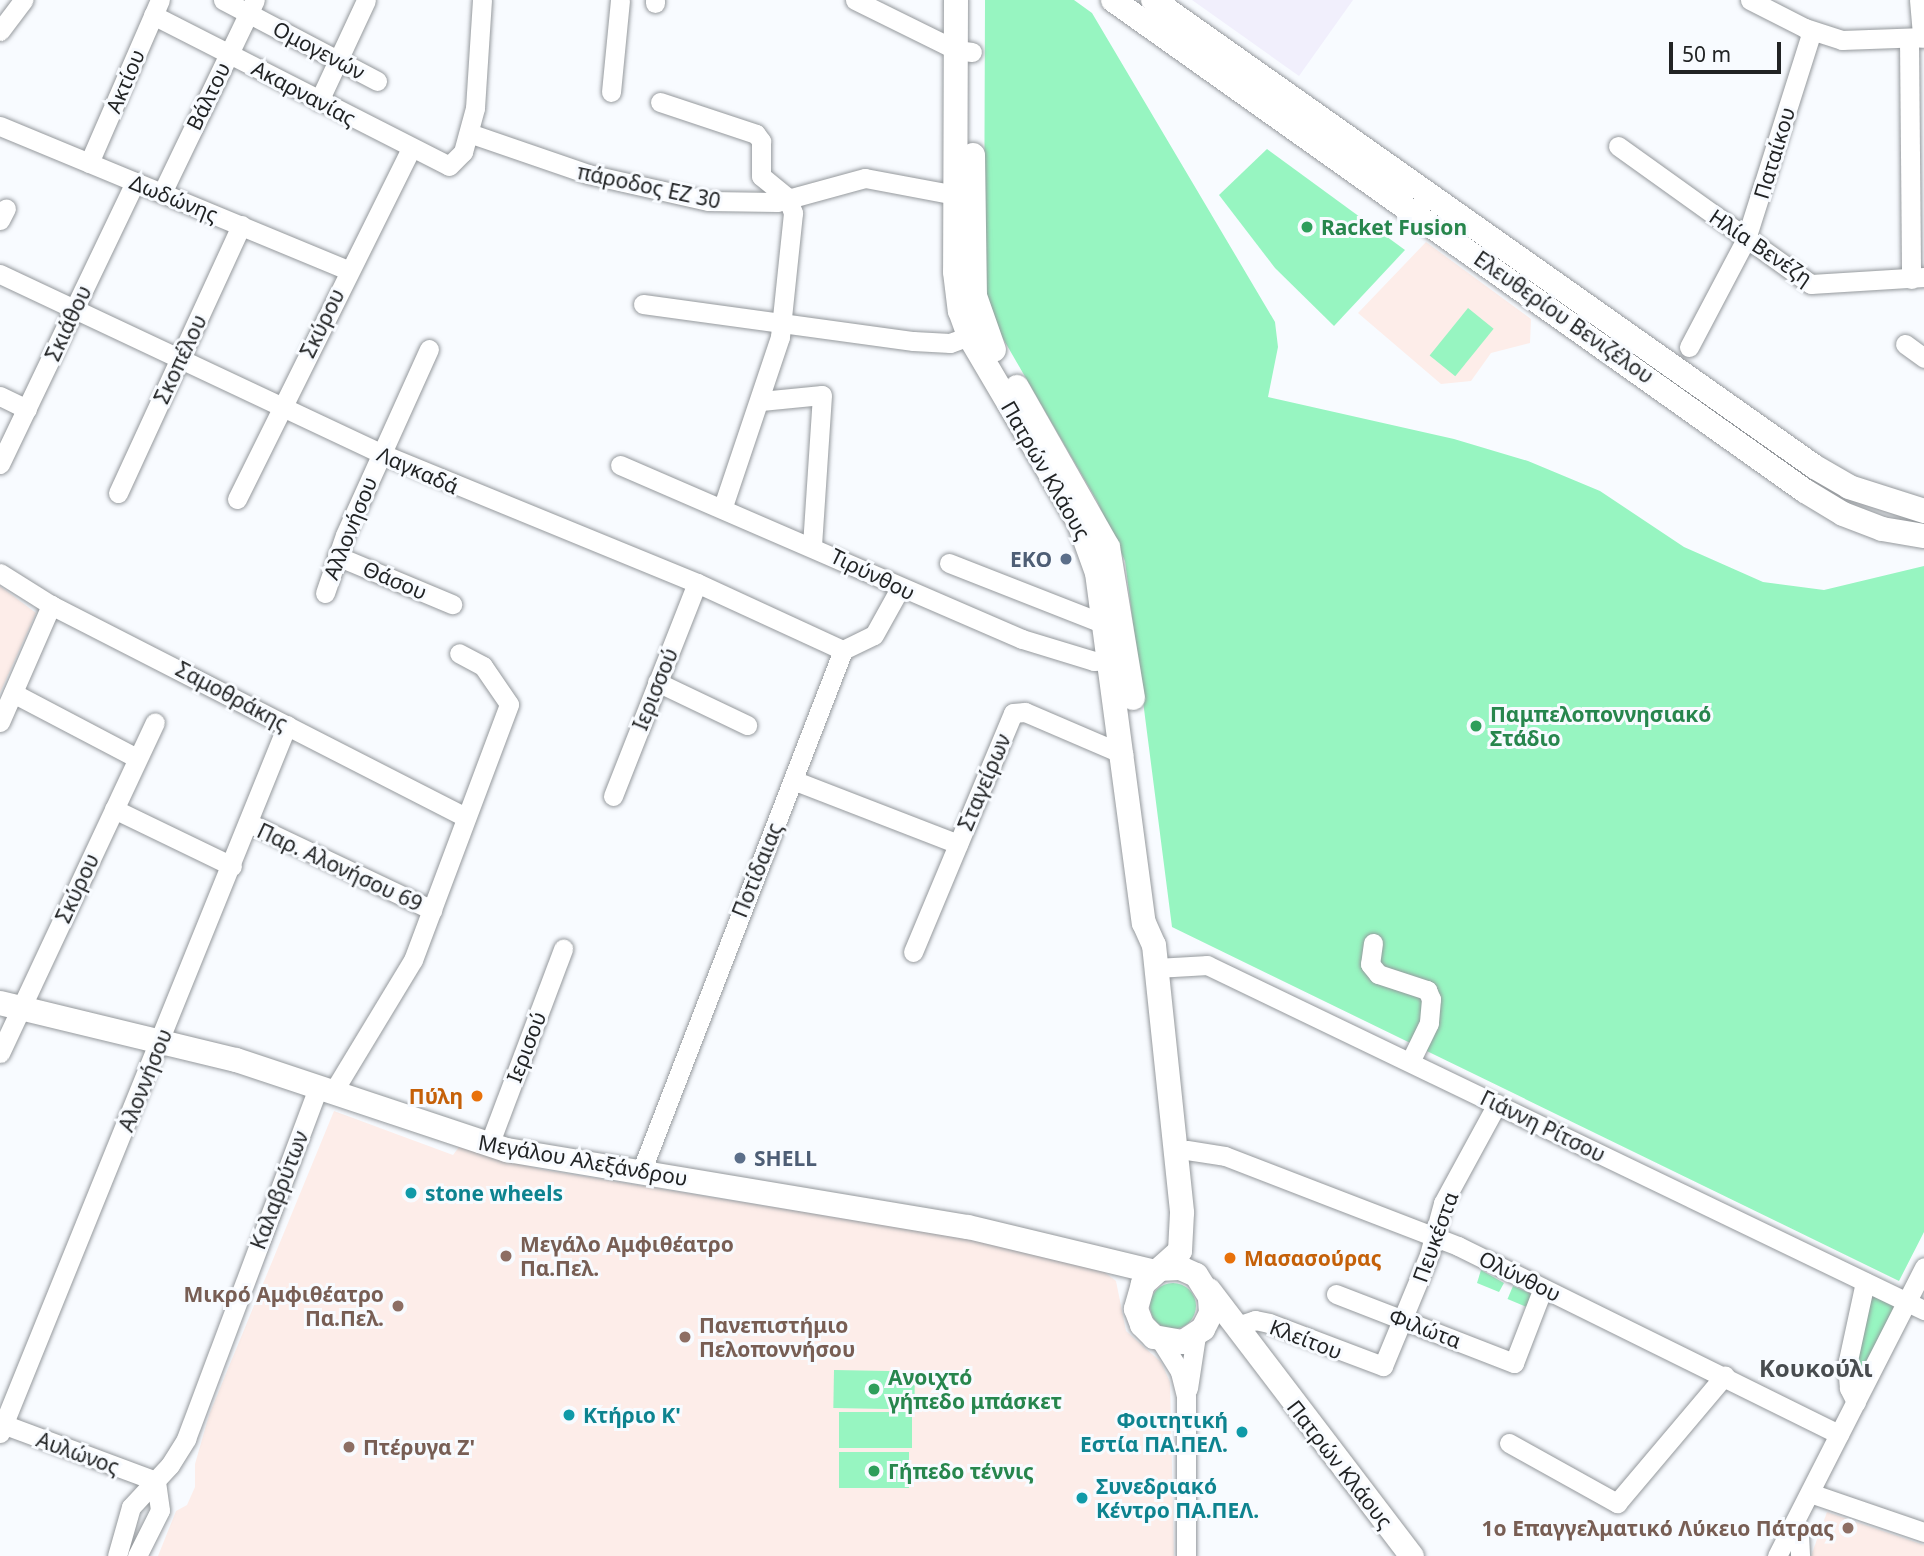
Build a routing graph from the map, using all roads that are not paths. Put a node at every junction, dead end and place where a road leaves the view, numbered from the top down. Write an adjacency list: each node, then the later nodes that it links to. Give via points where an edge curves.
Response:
1 (23, 0): 15 (street)
2 (223, 0): 14 (street, Ομογενών)
3 (366, 0): 20 (street)
4 (482, 0): 26 (street, via 477,94)
5 (620, 0): 22 (street)
6 (855, 0): 18 (street)
7 (956, 0): 18 (main road, Πατρών Κλάους)
8 (972, 0): 18 (main road, Πατρών Κλάους)
9 (1113, 0): 60 (main road, Ελευθερίου Βενιζέλου, via 1805,491 1843,514)
10 (1153, 0): 59 (main road, Ελευθερίου Βενιζέλου, via 1815,467 1849,487)
11 (1751, 0): 16 (street)
12 (1919, 0): 17 (street)
13 (156, 7): 19 (street, Ακαρνανίας); 29 (street, Ακτίου)
14 (252, 7): 19 (street, Βάλτου); 20 (street, Ομογενών)
15 (0, 31)
16 (1812, 31): 17 (street, via 1853,42); 36 (street, Παταίκου)
17 (1918, 38): 30 (street)
18 (964, 51): 33 (main road, Πατρών Κλάους); 73 (main road, Πατρών Κλάους, via 977,307 997,355 1102,533 1112,560)
19 (229, 53): 23 (street, Ακαρνανίας); 32 (street, Βάλτου)
20 (338, 61): 21 (street, Ομογενών); 23 (street)
21 (377, 81)
22 (611, 92)
23 (319, 101): 28 (street, Ακαρνανίας)
24 (660, 102): 34 (street, via 756,134 761,141 761,176)
25 (0, 126): 29 (street, Δωδώνης)
26 (469, 133): 28 (street, Ακαρνανίας, via 455,164 441,166); 34 (street, πάροδος ΕΖ 30, via 588,174 680,196 740,205)
27 (1618, 146): 36 (street, Ηλία Βενέζη)
28 (411, 149): 37 (street, Σκύρου)
29 (89, 163): 31 (street, Δωδώνης)
30 (1917, 169): 39 (street)
31 (135, 182): 32 (street, Δωδώνης); 41 (street, Σκιάθου)
32 (162, 193): 35 (street, Δωδώνης)
33 (956, 195): 34 (street, πάροδος ΕΖ 30, via 865,178); 43 (main road, Πατρών Κλάους, via 957,295)
34 (790, 200): 42 (street, via 794,221)
35 (242, 225): 37 (street, Δωδώνης); 48 (street, Σκοπέλου)
36 (1746, 239): 39 (street, Ηλία Βενέζη, via 1816,286); 45 (street, Παταίκου)
37 (348, 270): 51 (street, Σκύρου)
38 (0, 274): 41 (street, Λαγκαδά)
39 (1917, 278)
40 (643, 304): 42 (street)
41 (74, 311): 48 (street, Λαγκαδά); 52 (street, Σκιάθου)
42 (782, 327): 43 (street, via 939,343); 50 (street)
43 (969, 336): 70 (main road, Πατρών Κλάους, via 1086,536)
44 (1905, 344): 47 (street)
45 (1689, 347)
46 (429, 349): 53 (street, Αλλονήσου)
47 (1924, 358)
48 (180, 361): 51 (street, Λαγκαδά); 56 (street, Σκοπέλου)
49 (0, 396): 52 (street)
50 (761, 401): 58 (street); 61 (street, via 822,395)
51 (281, 408): 53 (street, Λαγκαδά); 57 (street, Σκύρου)
52 (27, 409): 54 (street, Σκιάθου)
53 (380, 453): 62 (street, Αλλονήσου); 65 (street, Λαγκαδά)
54 (0, 464)
55 (620, 465): 58 (street, Τιρύνθου)
56 (118, 493)
57 (237, 499)
58 (723, 506): 61 (street, Τιρύνθου)
59 (1924, 511)
60 (1924, 536)
61 (812, 544): 66 (street, Τιρύνθου)
62 (337, 556): 67 (street, Αλλονήσου); 68 (street, Θάσου)
63 (949, 563): 70 (street)
64 (0, 573): 69 (street, Σαμοθράκης)
65 (697, 583): 71 (street, Λαγκαδά); 74 (street, Ιερισσού)
66 (900, 588): 71 (street, via 874,635); 73 (street, Τιρύνθου, via 1023,639)
67 (325, 593)
68 (452, 604)
69 (51, 605): 75 (street); 78 (street, Σαμοθράκης)
70 (1105, 624): 73 (main road, Πατρών Κλάους)
71 (843, 650): 82 (street, Ποτίδαιας)
72 (459, 653): 85 (street, Καλαβρύτων, via 483,666 509,704)
73 (1119, 658): 80 (main road, Πατρών Κλάους); 93 (main road, Πατρών Κλάους, via 1160,923)
74 (657, 682): 79 (street); 83 (street, Ιερισσού)
75 (13, 693): 76 (street); 81 (street)
76 (0, 722)
77 (155, 722): 81 (street, Σκύρου)
78 (287, 725): 85 (street, Σαμοθράκης); 86 (street, Αλοννήσου)
79 (747, 725)
80 (1123, 754): 87 (street, Σταγείρων, via 1025,712 1013,713); 93 (main road, Πατρών Κλάους, via 1144,923)
81 (137, 758): 84 (street, Σκύρου)
82 (793, 780): 87 (street, Σταγείρων); 102 (street, Ποτίδαιας)
83 (612, 796)
84 (114, 808): 88 (street); 94 (street, Σκύρου)
85 (466, 817): 89 (street, Καλαβρύτων)
86 (249, 823): 88 (street, Αλοννήσου); 89 (street, Παρ. Αλονήσου 69)
87 (958, 844): 92 (street, Σταγείρων)
88 (232, 866): 95 (street, Αλοννήσου)
89 (432, 910): 98 (street, Καλαβρύτων, via 407,972)
90 (1373, 943): 97 (street, via 1370,964 1378,974 1427,990 1432,999 1429,1023)
91 (563, 949): 101 (street, Ιερισού)
92 (913, 952)
93 (1156, 956): 97 (street, Γιάννη Ρίτσου, via 1207,965); 100 (main road, Πατρών Κλάους)
94 (11, 1005): 95 (main road, Μεγάλου Αλεξάνδρου); 96 (street, Σκύρου)
95 (161, 1040): 98 (main road, Μεγάλου Αλεξάνδρου); 122 (street, Αλοννήσου)
96 (0, 1053)
97 (1410, 1062): 99 (street, Γιάννη Ρίτσου)
98 (326, 1089): 101 (main road, Μεγάλου Αλεξάνδρου); 125 (street, Καλαβρύτων, via 191,1427)
99 (1497, 1104): 103 (street, Πευκέστα, via 1443,1203); 107 (street, Γιάννη Ρίτσου)
100 (1182, 1139): 103 (street, Ολύνθου); 106 (main road, via 1175,1159 1182,1237 1178,1254); 108 (main road)
101 (489, 1145): 102 (main road, Μεγάλου Αλεξάνδρου)
102 (641, 1172): 104 (main road, Μεγάλου Αλεξάνδρου, via 968,1227)
103 (1434, 1237): 109 (street, Ολύνθου); 113 (street, Πευκέστα)
104 (1095, 1255): 106 (main road, Μεγάλου Αλεξάνδρου); 112 (main road, via 1121,1275)
105 (1924, 1267): 111 (street)
106 (1159, 1271): 108 (main road, via 1180,1268); 112 (main road, via 1138,1292)
107 (1866, 1282): 111 (street, Γιάννη Ρίτσου); 121 (street, via 1847,1365)
108 (1205, 1285): 114 (main road); 115 (main road, via 1211,1312)
109 (1544, 1288): 113 (street, Φιλώτα, via 1514,1363); 119 (street, Ολύνθου)
110 (1336, 1294): 113 (street, Φιλώτα)
111 (1915, 1306): 121 (street)
112 (1136, 1309): 116 (main road, via 1142,1325)
113 (1404, 1321): 117 (street, Πευκέστα, via 1389,1359)
114 (1237, 1326): 117 (street, Κλείτου, via 1269,1323); 118 (main road)
115 (1199, 1333): 116 (main road, via 1183,1342); 118 (main road, via 1234,1338); 120 (street)
116 (1161, 1341): 120 (street, via 1180,1371)
117 (1375, 1366)
118 (1269, 1371): 132 (main road, Πατρών Κλάους)
119 (1725, 1375): 123 (street, Ολύνθου); 124 (street, via 1622,1500 1614,1503)
120 (1186, 1396): 131 (street)
121 (1856, 1402): 123 (street)
122 (1, 1427): 125 (street, Αυλώνος)
123 (1839, 1434): 126 (street)
124 (1509, 1443)
125 (156, 1481): 129 (street, Καλαβρύτων, via 131,1507); 130 (street, via 160,1510)
126 (1810, 1493): 127 (street); 128 (street)
127 (1793, 1525): 133 (street); 134 (street, via 1799,1535)
128 (1924, 1532)
129 (117, 1556)
130 (137, 1556)
131 (1186, 1556)
132 (1412, 1556)
133 (1777, 1556)
134 (1800, 1556)

